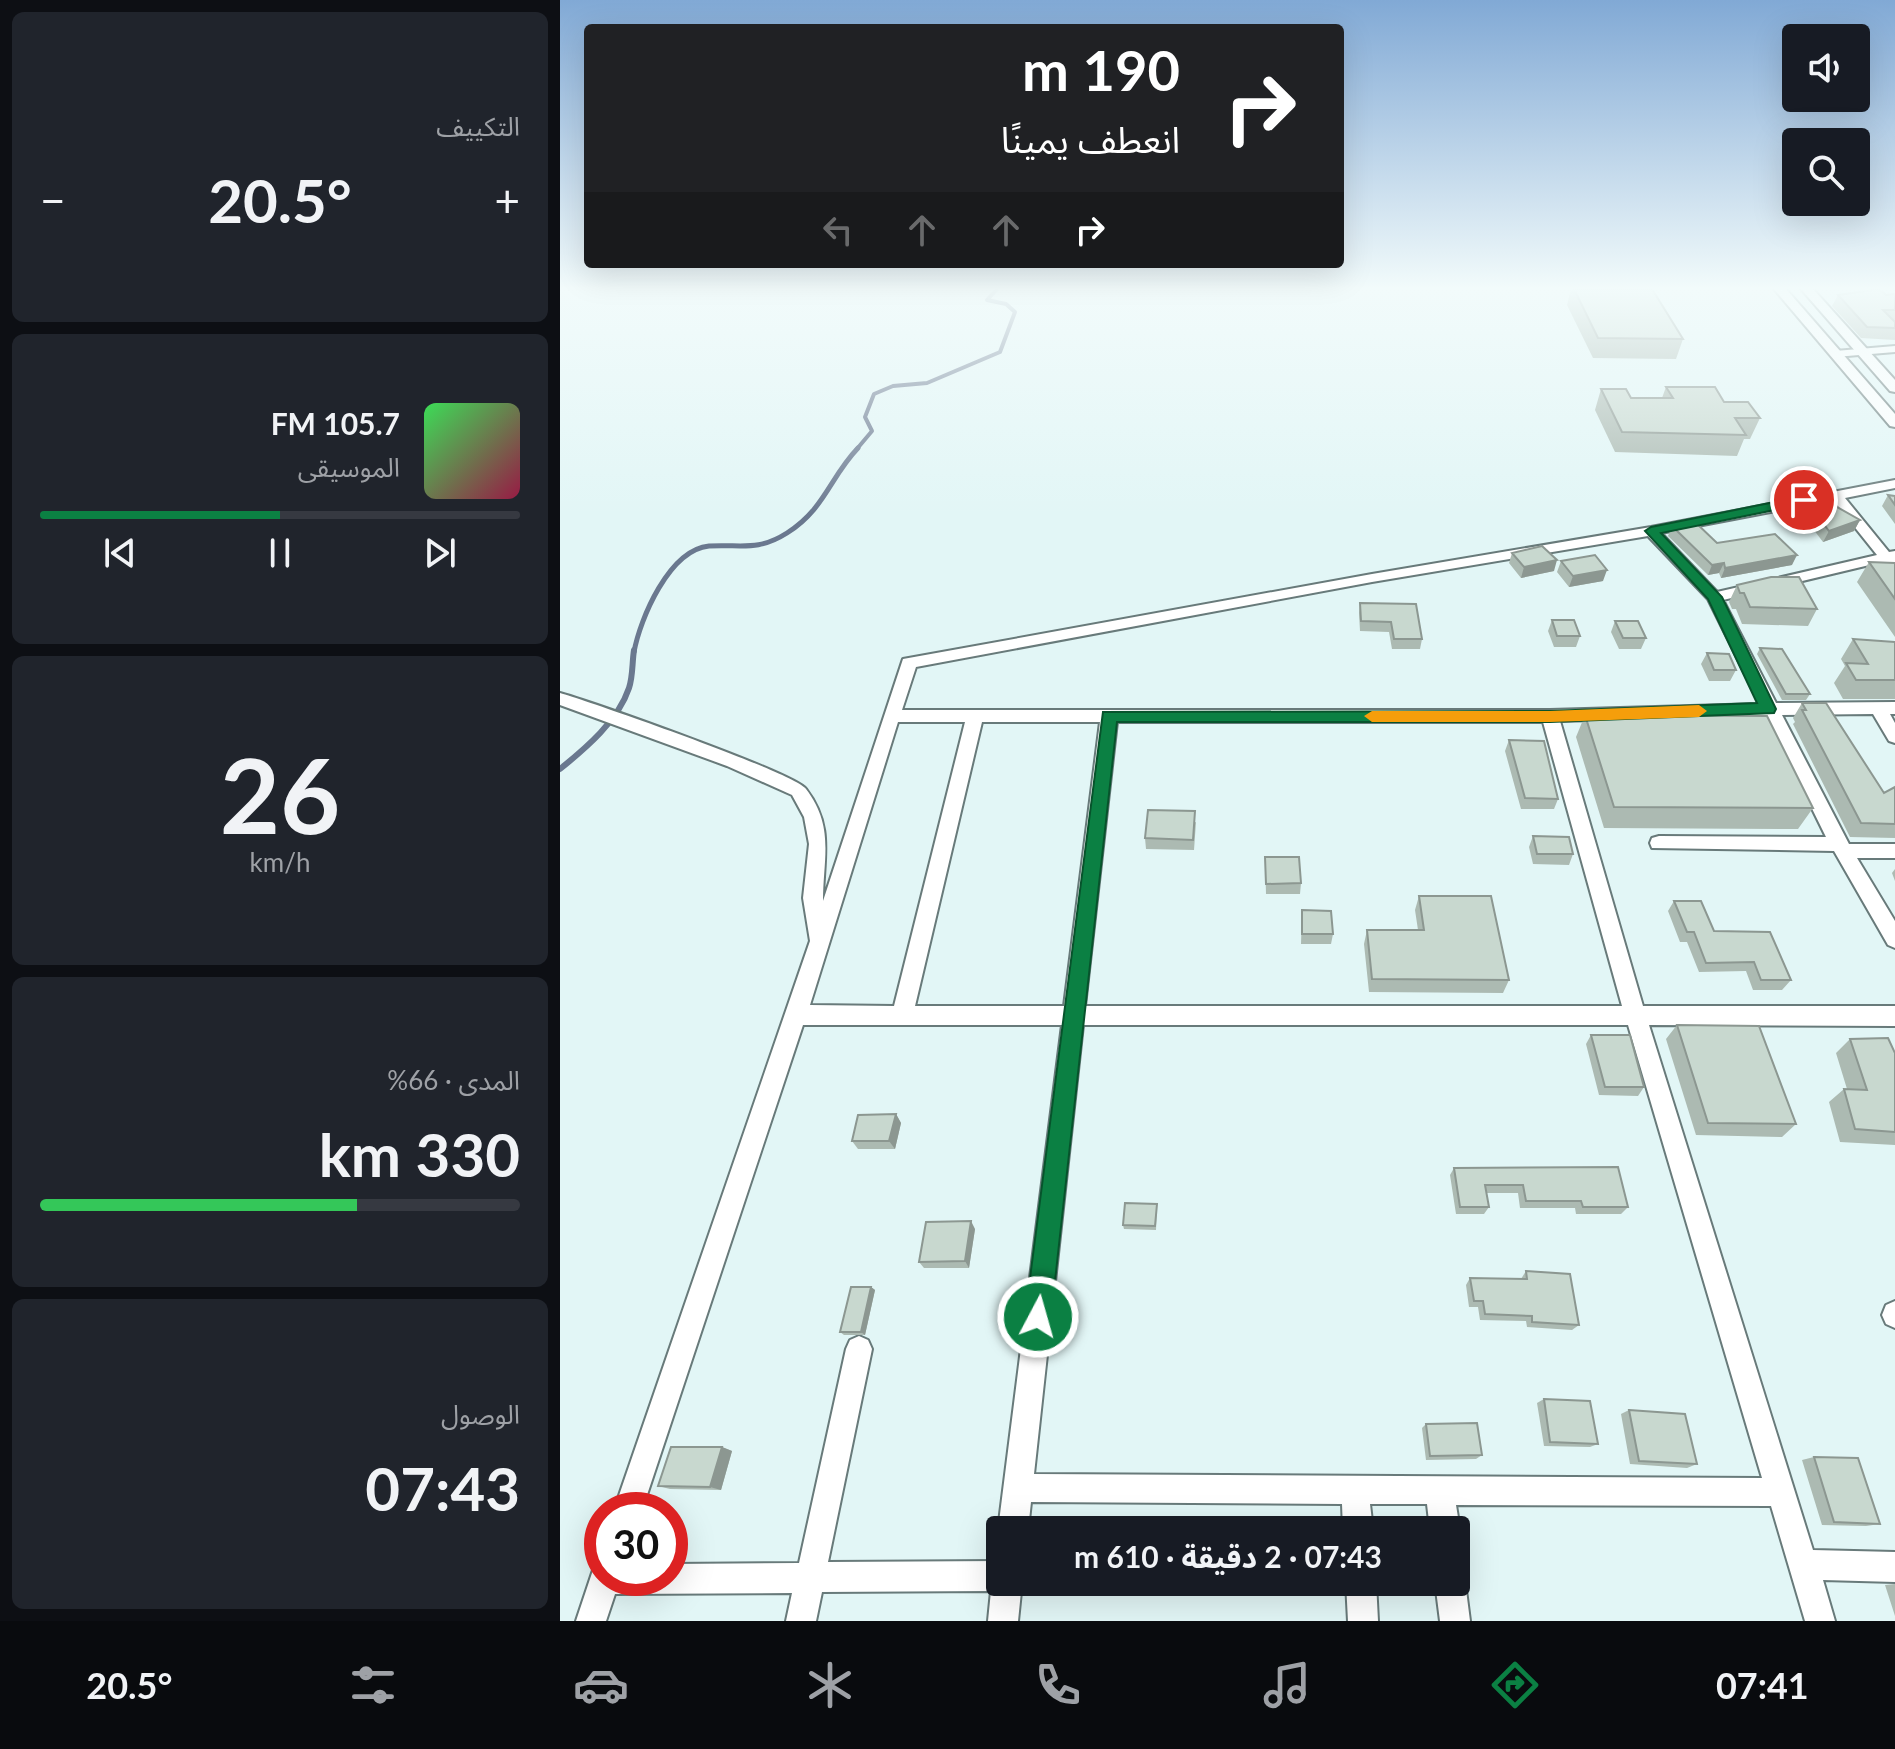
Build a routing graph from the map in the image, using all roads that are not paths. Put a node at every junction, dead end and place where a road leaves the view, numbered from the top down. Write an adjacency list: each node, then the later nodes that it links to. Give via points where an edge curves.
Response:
1 (1844, 365): 4 (street)
2 (1874, 365): 3 (street)
3 (1895, 388)
4 (1895, 423)
5 (1895, 484): 6 (street)
6 (1835, 494): 7 (street); 8 (street)
7 (1651, 531): 10 (street); 14 (street, via 909,663)
8 (1890, 555): 9 (street); 10 (street)
9 (1895, 569)
10 (1714, 597): 13 (street)
11 (560, 699): 23 (street, via 798,790 813,817 818,844 813,898)
12 (1887, 708): 13 (street); 18 (street)
13 (1768, 709): 17 (street); 20 (street)
14 (892, 716): 15 (street); 23 (street)
15 (975, 716): 16 (street); 26 (street)
16 (1109, 716): 17 (street); 27 (street)
17 (1550, 716): 24 (street)
18 (1895, 737)
19 (1659, 843): 20 (street)
20 (1841, 848): 21 (street); 22 (street)
21 (1895, 851)
22 (1895, 939)
23 (818, 944): 25 (street)
24 (1635, 1014): 27 (street); 28 (street); 34 (street)
25 (796, 1015): 26 (street); 33 (street)
26 (902, 1015): 27 (street)
27 (1073, 1015): 30 (street)
28 (1895, 1016)
29 (859, 1349): 42 (street)
30 (1018, 1488): 31 (street); 35 (street)
31 (1355, 1490): 32 (street); 36 (street)
32 (1440, 1491): 34 (street); 37 (street)
33 (634, 1492)
34 (1781, 1492): 38 (street)
35 (1015, 1516)
36 (1357, 1516)
37 (1443, 1516)
38 (1803, 1565): 39 (street); 52 (street)
39 (1895, 1567)
40 (986, 1576): 42 (street)
41 (688, 1578): 42 (street)
42 (810, 1578): 48 (street)
43 (599, 1596): 47 (street)
44 (1006, 1596): 49 (street)
45 (1362, 1596): 50 (street)
46 (1452, 1596): 51 (street)
47 (591, 1621)
48 (801, 1621)
49 (1003, 1621)
50 (1363, 1621)
51 (1455, 1621)
52 (1820, 1621)

